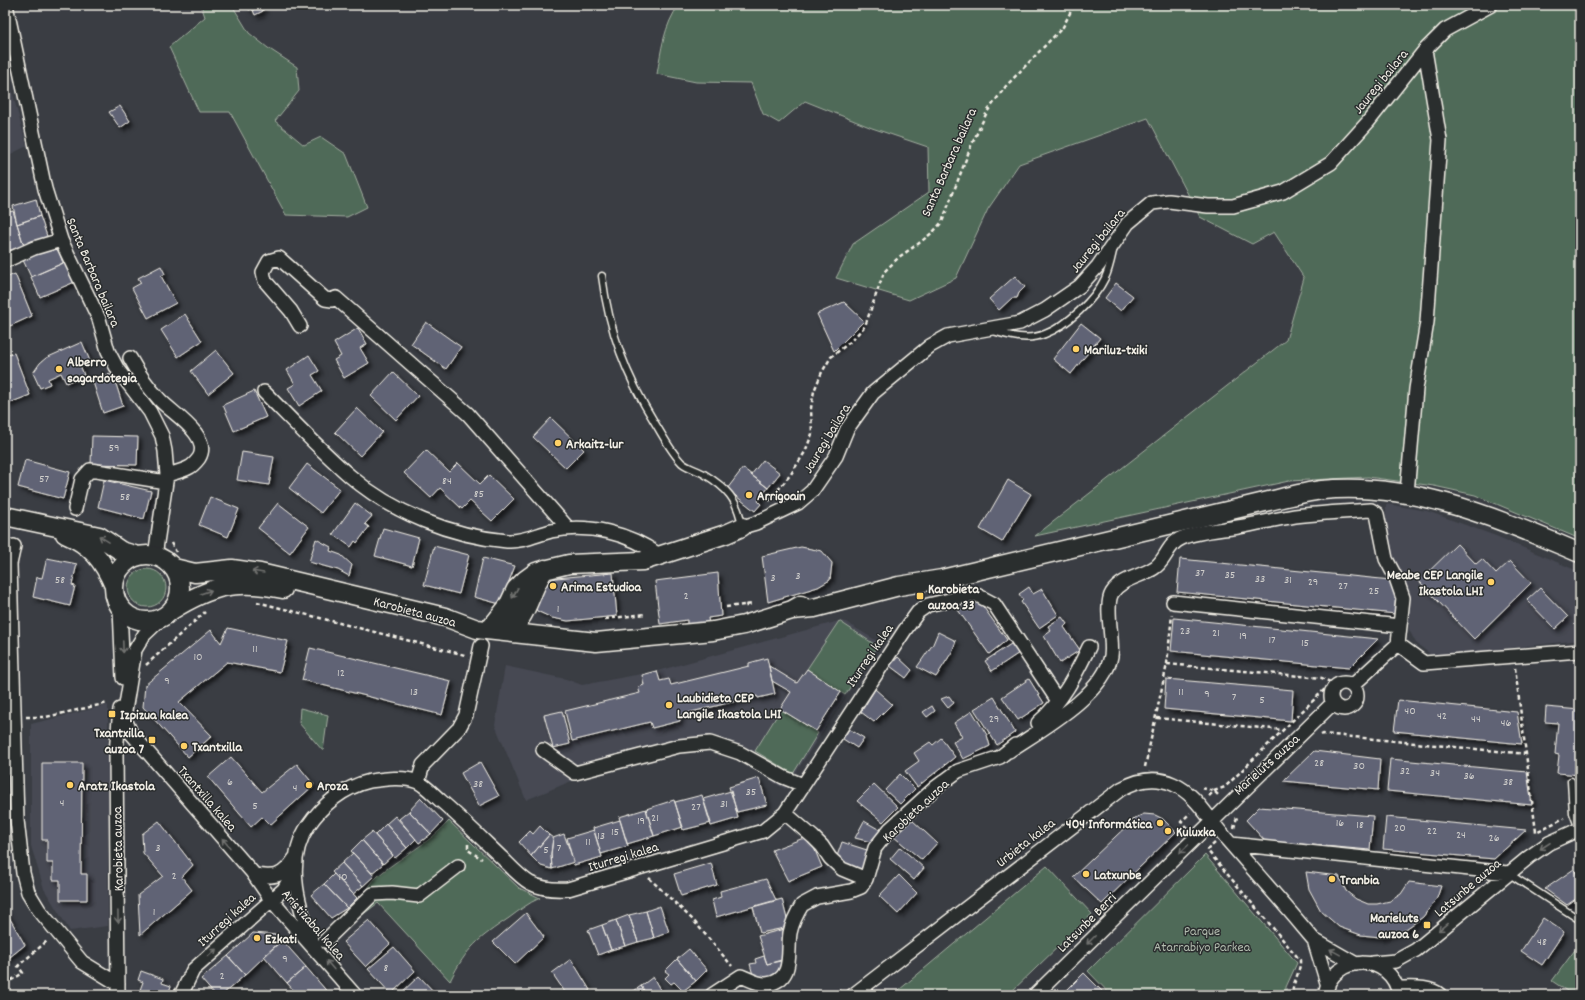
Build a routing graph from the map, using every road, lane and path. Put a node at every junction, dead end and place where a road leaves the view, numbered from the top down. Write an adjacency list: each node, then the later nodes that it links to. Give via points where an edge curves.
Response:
1 (6, 5): 6 (street, Santa Barbara bailara, via 45,189)
2 (1074, 5): 15 (path, Santa Barbara bailara, via 1062,27 1006,86 987,112 942,222 933,232 899,256 884,272 865,326 831,357 814,392 811,408 812,434 805,452 791,474)
3 (1491, 5): 4 (street, Jauregi bailara, via 1445,30)
4 (1425, 50): 5 (street, Jauregi bailara, via 1368,122 1331,163 1289,189 1233,206 1169,201 1152,204 1128,223); 14 (street, via 1440,140 1427,322 1416,389)
5 (1117, 238): 10 (street, Jauregi bailara, via 1098,266 1080,286 1020,324); 10 (lane, via 1106,278 1083,308 1062,324 1044,335 1024,337 1012,337)
6 (61, 240): 7 (street, via 34,248); 13 (street, Santa Barbara bailara, via 99,319 108,351 118,370 150,412 162,436)
7 (5, 262)
8 (602, 276): 18 (lane, via 605,300 617,346 636,392 683,464 704,474 726,490 738,508)
9 (300, 326): 19 (street, via 291,311 264,281 263,272 269,262 279,258 325,298 336,298 468,414)
10 (985, 329): 18 (street, Jauregi bailara, via 948,336 930,346 873,394 847,429 836,456 812,490 798,503)
11 (130, 358): 13 (street, via 138,374 160,400 197,435 202,444 202,453 196,462)
12 (264, 392): 19 (street, via 351,477 394,507 418,518 487,539 509,541 519,541)
13 (167, 478): 16 (street, via 90,470 82,479); 21 (street, Santa Barbara bailara)
14 (1408, 493): 22 (main road, via 1454,504); 43 (main road, via 1355,489 1322,490 942,579 899,586 814,608 792,610 713,632 596,642)
15 (763, 506)
16 (75, 509)
17 (14, 518): 21 (main road, one-way to 17, via 121,551 99,536); 26 (main road, via 52,529 77,540 96,553)
18 (742, 527): 23 (main road)
19 (568, 528): 23 (street, via 625,536 648,547)
20 (14, 546): 56 (street, via 10,564)
21 (150, 551): 24 (main road, via 169,563); 24 (path, via 171,543); 26 (main road, via 132,559 121,568)
22 (1580, 552)
23 (659, 556): 25 (main road, via 643,561 569,564)
24 (177, 562): 36 (main road, via 180,590 178,601); 40 (main road, Karobieta auzoa, one-way to 24, via 445,617 260,572 232,569 195,573)
25 (545, 569): 31 (main road, via 537,580); 41 (main road, one-way to 41, via 536,572 516,589 502,615)
26 (114, 586): 34 (main road, via 115,598)
27 (256, 602): 47 (path)
28 (1173, 602): 39 (street); 49 (path)
29 (746, 604): 33 (path, bridge)
30 (754, 604): 32 (path)
31 (529, 605): 42 (main road); 43 (main road, via 541,629)
32 (726, 607)
33 (747, 607)
34 (120, 608): 36 (main road, via 131,617 144,621); 53 (street, Karobieta auzoa, one-way to 53, via 124,672)
35 (205, 611): 50 (path)
36 (167, 614): 40 (main road, Karobieta auzoa, one-way to 40, via 195,596 224,586 251,584 281,588 444,628); 60 (street, Karobieta auzoa, via 144,635 135,650 124,717 131,733)
37 (645, 614): 38 (path)
38 (605, 619)
39 (1400, 626): 44 (street); 62 (street, via 1403,598 1386,559 1377,514 1371,510 1295,516 1182,538 1172,543 1160,564 1128,579 1112,593 1109,603 1111,656 1103,676 1094,688 1065,713)
40 (470, 627): 41 (main road)
41 (489, 630): 42 (main road)
42 (509, 632): 43 (main road)
43 (551, 638)
44 (1398, 644): 48 (street, via 1424,663); 52 (street)
45 (1089, 648): 54 (street, Karobieta auzoa, via 1070,687)
46 (1580, 651): 48 (street)
47 (479, 652): 69 (street, via 466,715 459,728 423,765)
48 (1514, 656): 64 (path)
49 (1167, 664): 51 (path, via 1322,678); 57 (path)
50 (141, 669)
51 (1334, 684): 52 (street, via 1344,683); 55 (street, via 1331,696); 58 (path, Marieluts auzoa)
52 (1352, 686): 55 (street, via 1356,696 1351,706 1340,708)
53 (121, 700): 56 (path, via 46,717); 63 (street, Karobieta auzoa)
54 (1058, 701): 62 (street, Karobieta auzoa, via 1052,711); 70 (street, Iturregi kalea, via 994,604 975,594 928,605 918,612)
55 (1333, 703): 75 (street, Marieluts auzoa)
56 (15, 717): 90 (street, via 17,820 22,872 28,892)
57 (1157, 718): 58 (path, Marieluts auzoa); 66 (path)
58 (1283, 730): 72 (path, Marieluts auzoa, via 1225,787)
59 (1318, 739): 64 (path, Marieluts auzoa, via 1323,734)
60 (140, 744): 63 (street, via 130,745); 85 (street, Txantxilla kalea, one-way to 60)
61 (543, 750): 70 (street, via 575,773 680,746 710,743 740,753)
62 (1009, 751): 87 (street, Karobieta auzoa, via 1000,757 958,771 929,793 890,829 875,848)
63 (116, 752): 94 (street, Karobieta auzoa, one-way to 94)
64 (1527, 754): 76 (path, via 1536,832)
65 (1138, 768): 66 (path)
66 (1145, 768): 67 (path)
67 (1150, 768)
68 (1571, 781): 74 (lane)
69 (418, 782): 77 (street, Iturregi kalea, via 523,878 541,887 555,890 568,889 763,832); 81 (street, Iturregi kalea, via 384,779 361,784 344,792 315,816 306,829)
70 (803, 784): 77 (street, Iturregi kalea)
71 (1196, 784): 72 (path)
72 (1214, 791): 75 (path)
73 (1580, 793): 74 (lane)
74 (1572, 795): 76 (lane)
75 (1233, 809): 78 (street, Marieluts auzoa); 80 (path, Marieluts auzoa); 80 (path, via 1235,815)
76 (1573, 813): 79 (lane)
77 (789, 816): 87 (street, via 822,846 842,869)
78 (1212, 822): 80 (street, Urbieta kalea); 100 (street, Urbieta kalea, via 1194,797 1174,784 1144,780 1124,787); 107 (street, Latsunbe Berri, one-way to 107)
79 (1580, 829): 84 (street, Latsunbe auzoa, one-way to 84, via 1549,843)
80 (1227, 840): 84 (street); 91 (street, Urbieta kalea); 108 (path, via 1207,850 1300,960 1300,967 1292,986)
81 (297, 855): 83 (street, Iturregi kalea); 85 (street, Iturregi kalea, via 282,874 274,877)
82 (458, 866): 92 (street, via 419,896 373,894)
83 (296, 869): 88 (street, Iturregi kalea, via 284,889); 92 (street, Iturregi kalea, via 301,914)
84 (1508, 873): 89 (lane); 95 (street, Latsunbe auzoa, one-way to 95, via 1416,950 1396,961)
85 (253, 874): 88 (street, Aristizabal kalea)
86 (648, 876): 93 (path)
87 (866, 880): 105 (street, via 861,887 851,891 817,897 802,904 790,932 789,962 786,972 780,978 767,984 741,976)
88 (272, 901): 92 (street, Aristizabal kalea); 104 (street, Iturregi kalea, one-way to 88, via 193,970)
89 (1580, 920)
90 (57, 933): 97 (street, via 82,962); 98 (path, via 18,966 23,973)
91 (1314, 940): 96 (street, Urbieta kalea, one-way to 91); 101 (street, Urbieta kalea)
92 (320, 944): 103 (street, Aristizabal kalea, one-way to 92)
93 (722, 952)
94 (118, 957): 97 (street, via 104,967); 99 (street, Karobieta auzoa)
95 (1372, 963): 96 (street, Latsunbe auzoa); 102 (street, via 1392,977)
96 (1356, 964): 101 (street, via 1338,971)
97 (94, 970): 99 (street)
98 (5, 984)
99 (118, 990)
100 (850, 990): 106 (path)
101 (1327, 990)
102 (1398, 992): 109 (street, via 1420,989)
103 (351, 994)
104 (181, 995)
105 (712, 995)
106 (834, 995)
107 (1035, 995)
108 (1292, 995)
109 (1440, 995)

